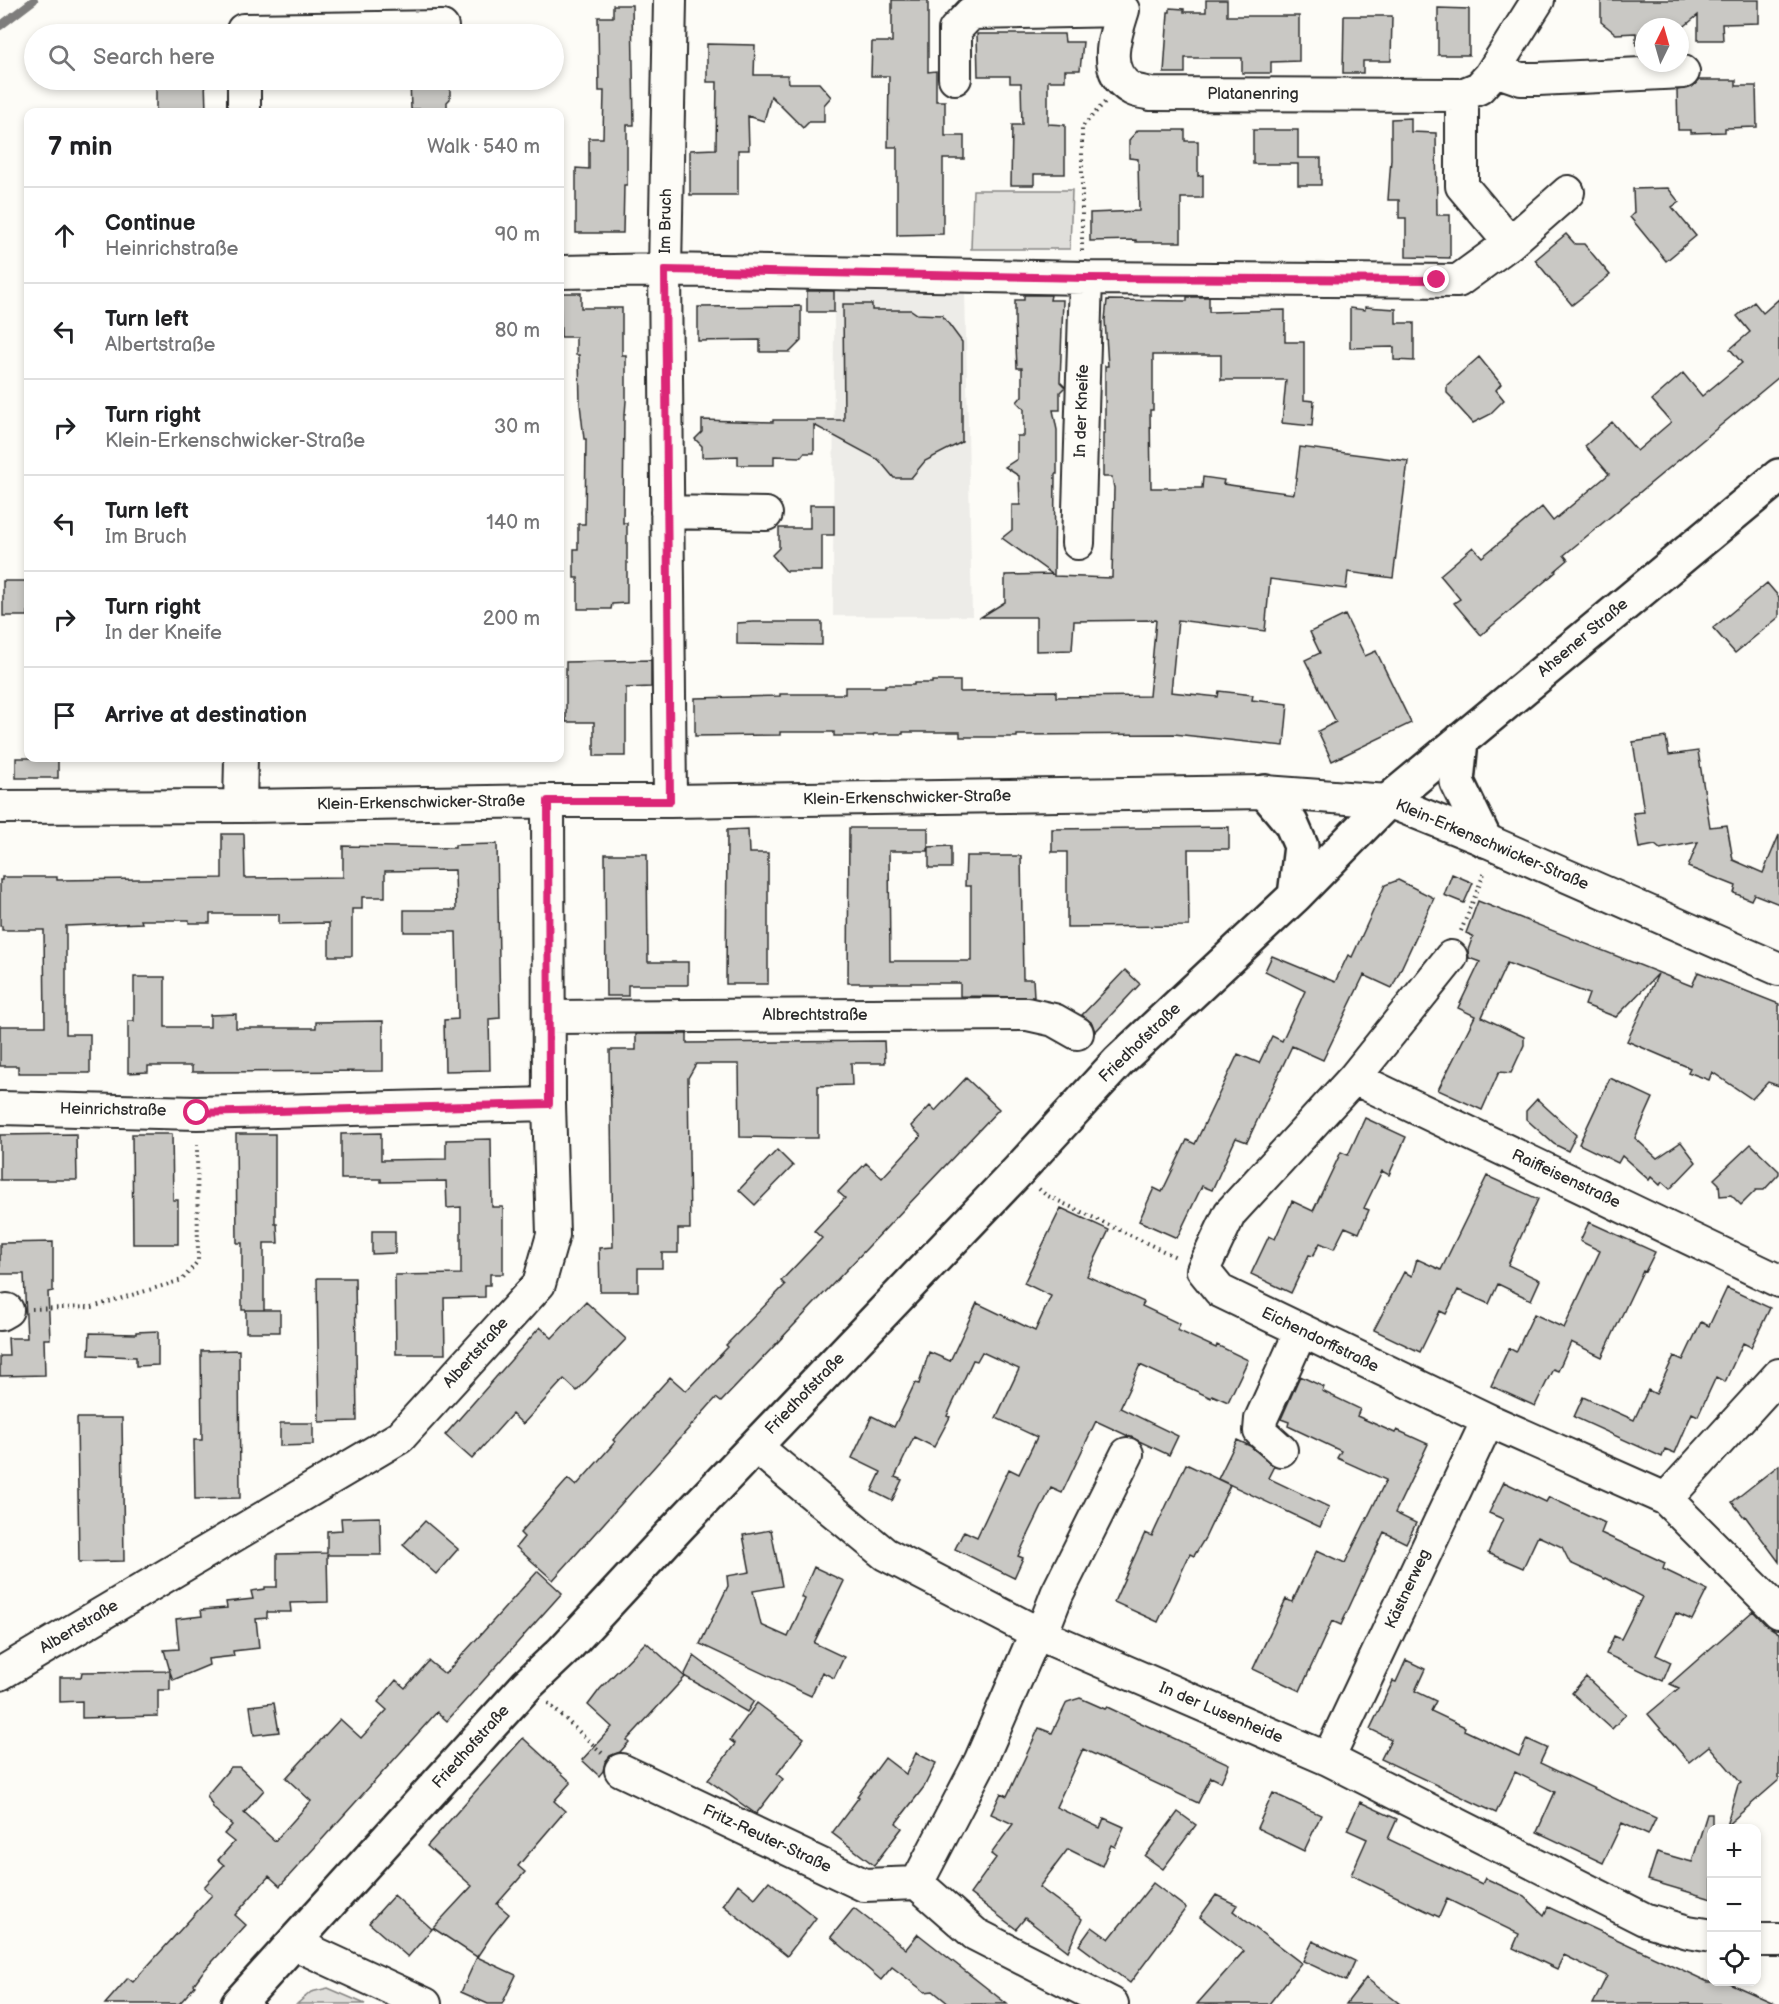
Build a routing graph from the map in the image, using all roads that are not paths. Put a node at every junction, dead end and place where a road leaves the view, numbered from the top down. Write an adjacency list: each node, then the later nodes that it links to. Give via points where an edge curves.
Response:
1 (670, 0): 13 (street, Im Bruch)
2 (1538, 0): 5 (street)
3 (1126, 5): 4 (street); 9 (street, Platanenring, via 1113,41 1112,60 1120,80 1132,89 1150,94)
4 (955, 15): 7 (street)
5 (1495, 70): 6 (street, via 1521,79); 9 (street, via 1479,88)
6 (1683, 72)
7 (955, 78)
8 (244, 90): 10 (street)
9 (1462, 95): 12 (street, via 1462,186)
10 (244, 108)
11 (1568, 192): 12 (street)
12 (1510, 243): 15 (street, via 1458,281)
13 (665, 270): 14 (street); 15 (street); 17 (street, Im Bruch)
14 (564, 272)
15 (1086, 278): 19 (street, In der Kneife)
16 (1779, 476): 20 (main road, Ahsener Straße)
17 (667, 512): 18 (street); 24 (street, Im Bruch)
18 (766, 514)
19 (1078, 543)
20 (1461, 740): 25 (main road, Ahsener Straße); 28 (main road, via 1457,782)
21 (241, 762): 26 (street)
22 (1265, 792): 24 (street, Klein-Erkenschwicker-Straße); 25 (street, Klein-Erkenschwicker-Straße); 29 (main road, via 1291,823 1301,846)
23 (548, 801): 24 (street, Klein-Erkenschwicker-Straße); 26 (street, Klein-Erkenschwicker-Straße); 32 (street, Albertstraße)
24 (670, 801)
25 (1388, 801): 28 (street, Klein-Erkenschwicker-Straße); 29 (main road, Friedhofstraße)
26 (240, 806): 27 (street, Klein-Erkenschwicker-Straße)
27 (0, 807)
28 (1491, 842): 31 (street, Klein-Erkenschwicker-Straße)
29 (1295, 896): 41 (main road, Friedhofstraße, via 1119,1061)
30 (1450, 957): 34 (street)
31 (1779, 969)
32 (549, 1017): 33 (street, Albrechtstraße, via 1027,1014 1054,1020); 35 (street, Albertstraße)
33 (1077, 1033)
34 (1354, 1078): 37 (street, Raiffeisenstraße); 38 (street, Eichendorffstraße, via 1230,1213 1203,1270 1220,1291)
35 (549, 1104): 36 (street, Heinrichstraße, via 197,1113); 47 (street, Albertstraße, via 553,1235 539,1284 399,1437)
36 (0, 1108)
37 (1779, 1281)
38 (1301, 1330): 40 (street, Eichendorffstraße); 42 (street, via 1261,1419 1260,1431)
39 (1779, 1376): 44 (street)
40 (1488, 1420): 44 (street, Eichendorffstraße); 48 (street, Kästnerweg)
41 (755, 1446): 46 (street, In der Lusenheide, via 885,1554); 54 (main road, Friedhofstraße, via 528,1685)
42 (1281, 1450)
43 (1127, 1454): 46 (street)
44 (1666, 1499): 45 (street, Eichendorffstraße)
45 (1779, 1612)
46 (1038, 1634): 48 (street, In der Lusenheide); 50 (street, via 980,1762)
47 (0, 1674)
48 (1328, 1758): 51 (street, In der Lusenheide, via 1644,1919)
49 (621, 1770): 50 (street, Fritz-Reuter-Straße, via 864,1885)
50 (917, 1883): 57 (street, via 975,1934)
51 (1707, 1935)
52 (1761, 1940): 53 (street)
53 (1779, 1940)
54 (293, 1943): 55 (main road, Friedhofstraße); 56 (street)
55 (238, 2004)
56 (424, 2004)
57 (1112, 2004)

